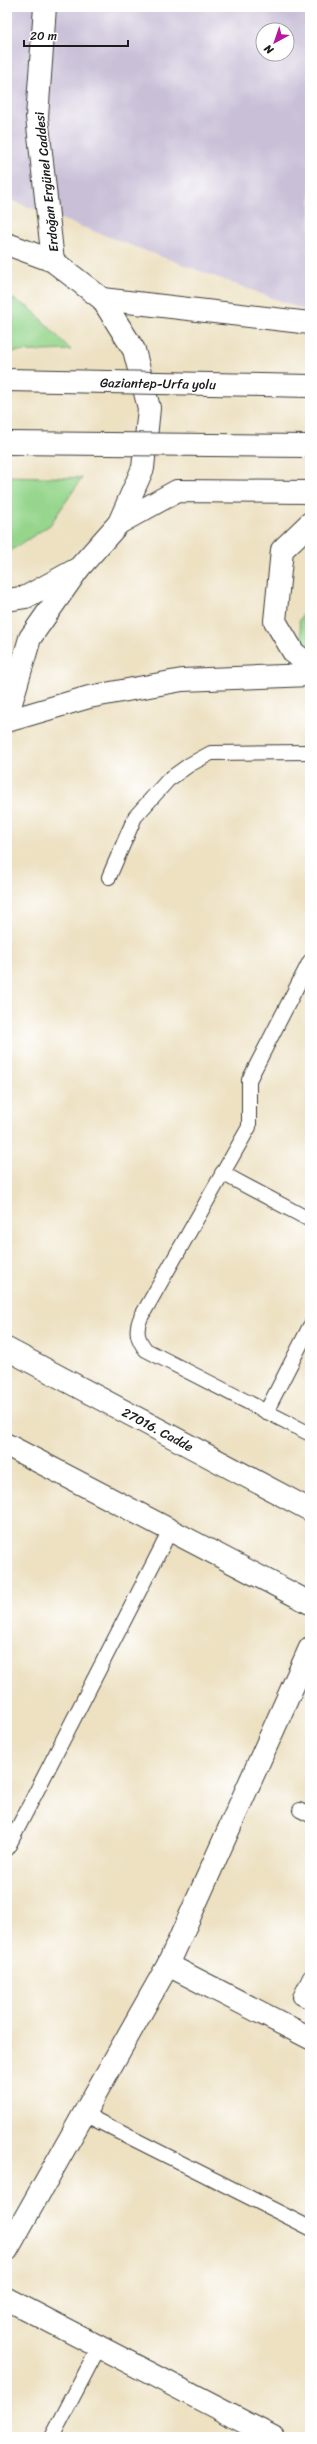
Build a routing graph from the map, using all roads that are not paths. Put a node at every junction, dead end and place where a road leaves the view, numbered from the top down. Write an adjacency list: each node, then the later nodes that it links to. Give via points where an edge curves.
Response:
1 (45, 7): 3 (main road, Erdoğan Ergünel Caddesi, via 37,117)
2 (7, 244): 3 (main road)
3 (53, 261): 4 (main road)
4 (102, 299): 5 (main road); 11 (main road, via 134,350 149,408 143,468)
5 (310, 323)
6 (7, 380): 7 (main road, Gaziantep-Urfa yolu, bridge)
7 (310, 386)
8 (7, 443): 9 (main road, bridge)
9 (310, 446)
10 (310, 492): 11 (main road, via 177,492)
11 (119, 523): 13 (main road)
12 (310, 523): 15 (main road, via 282,550 275,620 294,653)
13 (79, 568): 14 (main road, via 26,597); 17 (main road, via 30,638)
14 (7, 600)
15 (310, 665)
16 (310, 675): 18 (main road, via 182,680 89,697)
17 (7, 717)
18 (7, 721)
19 (310, 752): 20 (lane, via 211,752 189,765 168,780 135,817)
20 (109, 877)
21 (310, 961): 22 (lane, via 249,1080 248,1127)
22 (222, 1173): 23 (lane); 26 (lane, via 141,1317 137,1332 139,1342 146,1350)
23 (310, 1220)
24 (310, 1326): 26 (lane)
25 (7, 1349): 29 (main road, 27016. Cadde)
26 (266, 1412): 27 (lane)
27 (310, 1434)
28 (7, 1445): 30 (main road)
29 (310, 1510)
30 (170, 1531): 31 (main road); 33 (lane)
31 (310, 1603)
32 (310, 1648): 34 (main road)
33 (7, 1849)
34 (168, 1965): 37 (main road); 38 (main road)
35 (310, 1977): 36 (lane, via 300,1997)
36 (310, 2002)
37 (310, 2038)
38 (84, 2114): 39 (lane); 40 (main road)
39 (310, 2228)
40 (7, 2250)
41 (7, 2299): 42 (main road)
42 (99, 2347): 43 (lane); 44 (main road)
43 (52, 2437)
44 (273, 2437)

